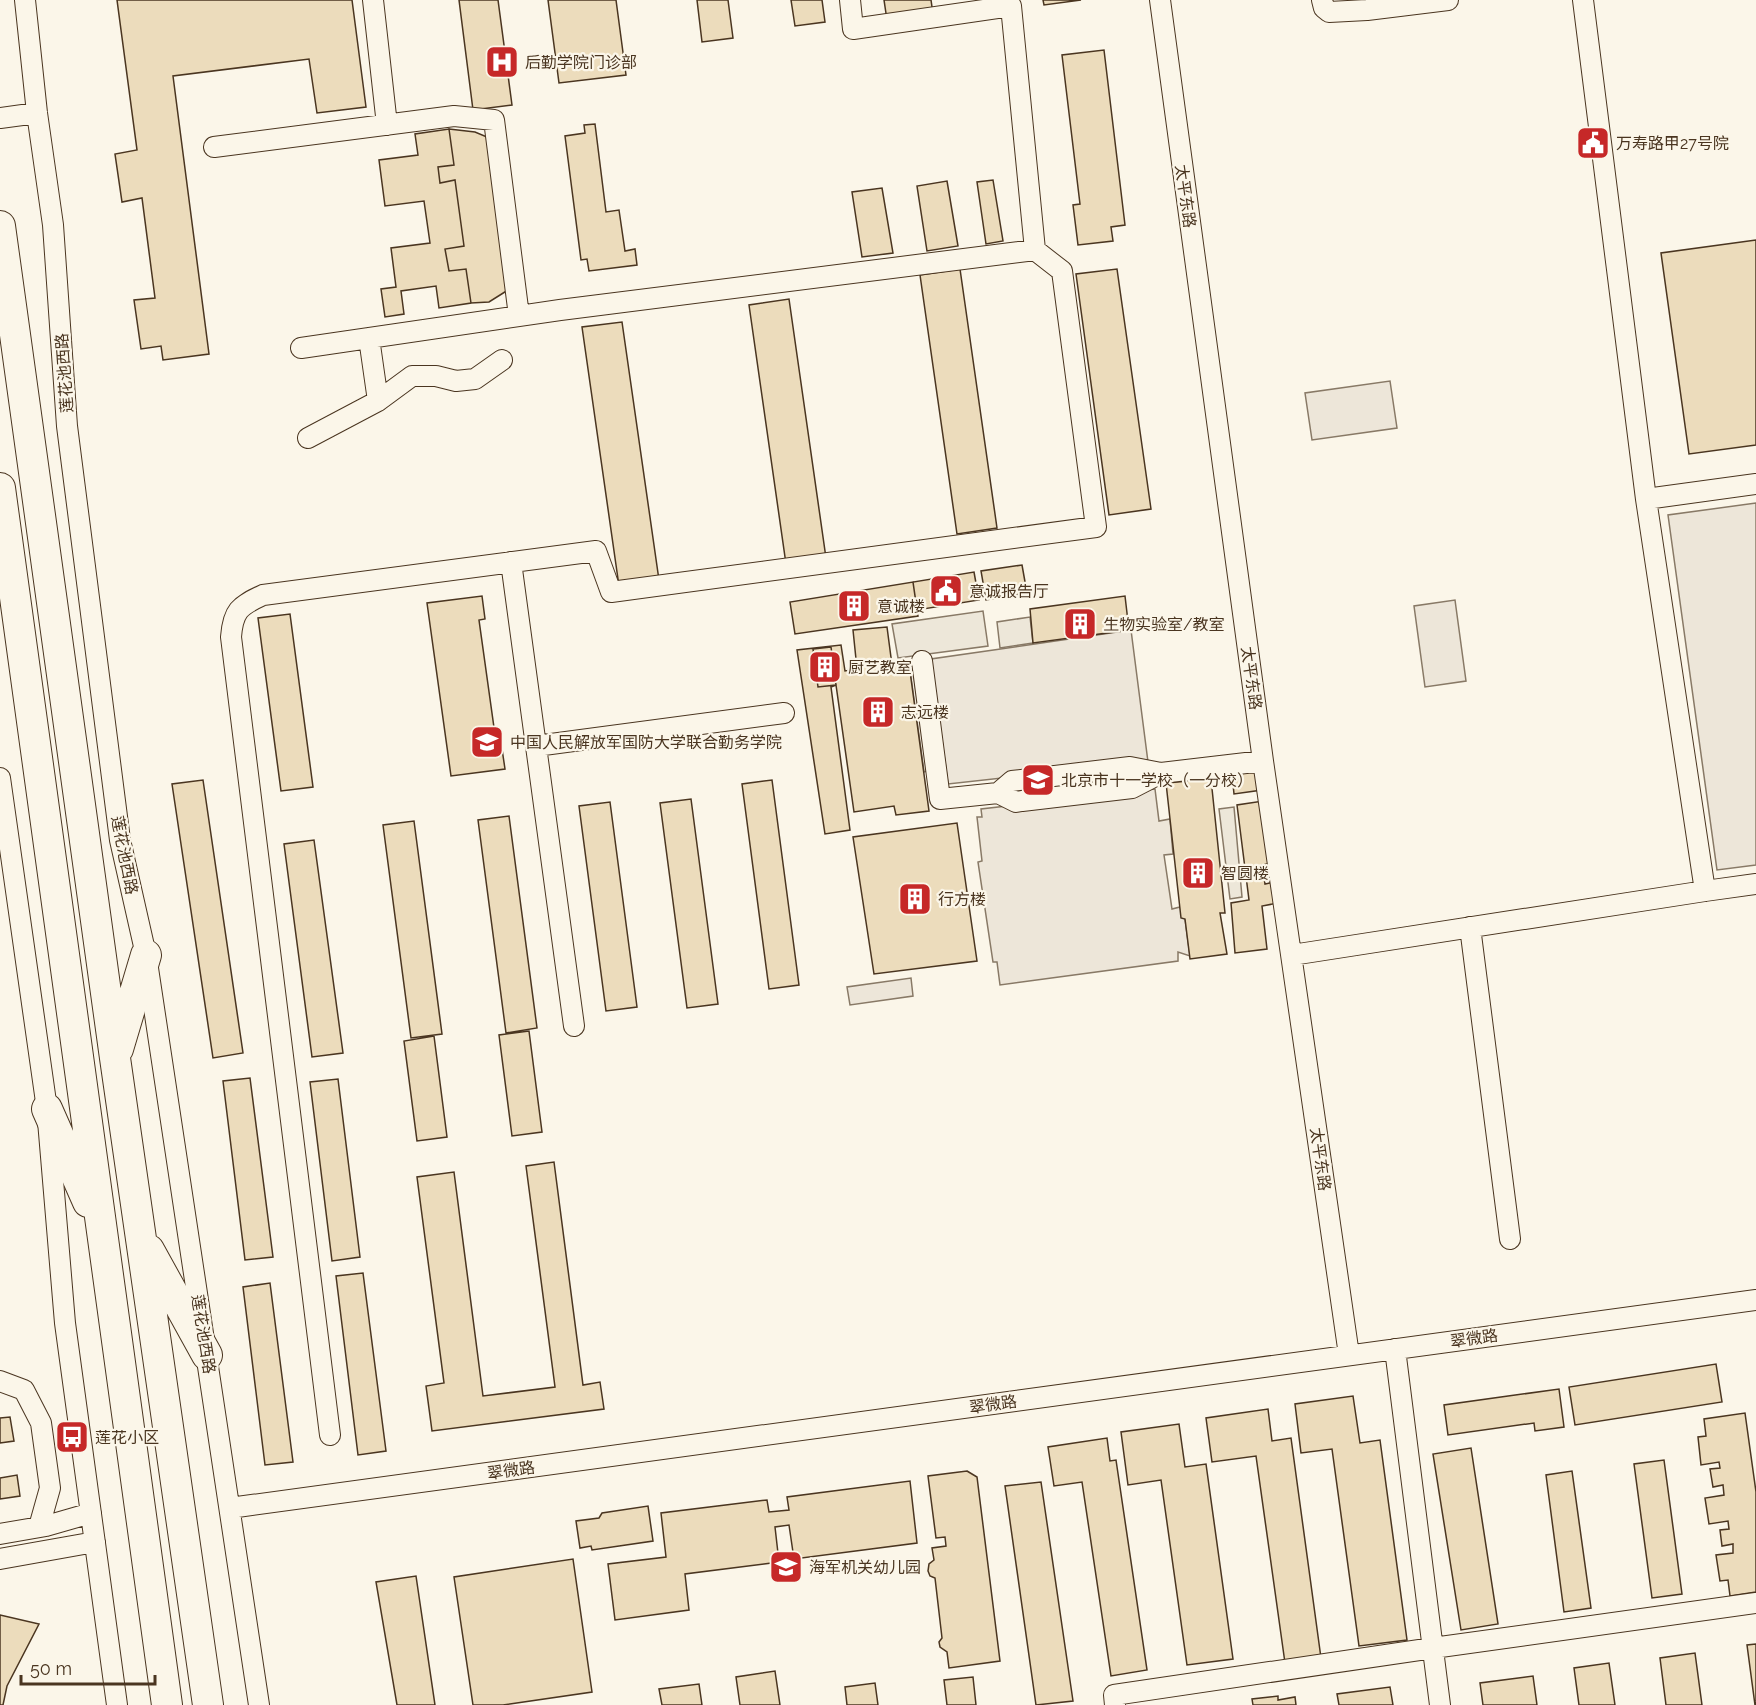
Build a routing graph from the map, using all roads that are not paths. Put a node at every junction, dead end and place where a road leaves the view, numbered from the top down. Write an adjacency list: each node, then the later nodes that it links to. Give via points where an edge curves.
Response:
1 (25, 0): 8 (street, 莲花池西路)
2 (373, 0): 10 (street)
3 (850, 0): 13 (street, via 853,29 1011,6)
4 (1160, 0): 27 (street, 太平东路)
5 (1322, 0): 6 (street, via 1329,12)
6 (1448, 0)
7 (1583, 0): 22 (street)
8 (37, 113): 9 (street); 32 (street, 莲花池西路, via 53,225 67,426 120,840)
9 (0, 118)
10 (387, 124): 11 (street); 14 (street, via 454,116 494,120)
11 (214, 147)
12 (0, 226): 35 (highway)
13 (1035, 250): 14 (street); 23 (street, via 1062,271 1096,527 611,592 596,551)
14 (519, 316): 15 (street)
15 (369, 338): 16 (street); 18 (street)
16 (301, 348)
17 (502, 360): 18 (street, via 475,379 412,376)
18 (378, 401): 19 (street)
19 (308, 438)
20 (1756, 484): 22 (street)
21 (0, 488): 38 (highway)
22 (1646, 499): 30 (street)
23 (511, 562): 26 (street); 45 (street, via 263,595 246,603 232,619 231,637)
24 (922, 661): 27 (street, via 940,799 998,793 1016,802 1112,791 1131,788 1161,773)
25 (784, 713): 26 (street)
26 (536, 746): 34 (street)
27 (1263, 761): 33 (street, 太平东路)
28 (0, 778): 36 (street)
29 (1756, 884): 30 (street)
30 (1705, 891): 31 (street)
31 (1470, 927): 33 (street); 39 (street)
32 (146, 955): 35 (highway); 42 (street, 莲花池西路)
33 (1292, 955): 43 (street, 太平东路)
34 (574, 1026)
35 (115, 1058): 37 (highway)
36 (47, 1109): 38 (highway); 47 (street, via 65,1323)
37 (140, 1233): 42 (highway); 58 (highway)
38 (102, 1236): 54 (highway)
39 (1510, 1239)
40 (1756, 1300): 41 (street, 翠微路)
41 (1395, 1349): 43 (street, 翠微路); 53 (street)
42 (207, 1355): 46 (street, 莲花池西路)
43 (1349, 1355): 46 (street, 翠微路)
44 (0, 1381): 48 (street, via 24,1390 41,1423 50,1488)
45 (330, 1435)
46 (230, 1508): 59 (street, 莲花池西路)
47 (91, 1512): 48 (street); 50 (street)
48 (39, 1527): 49 (street)
49 (0, 1534)
50 (95, 1542): 51 (street); 55 (street)
51 (0, 1559)
52 (1756, 1603): 53 (street)
53 (1433, 1648): 60 (street, via 1114,1695); 61 (street)
54 (161, 1664): 56 (highway); 57 (highway)
55 (117, 1705)
56 (152, 1705)
57 (167, 1705)
58 (208, 1705)
59 (259, 1705)
60 (1115, 1705)
61 (1440, 1705)

